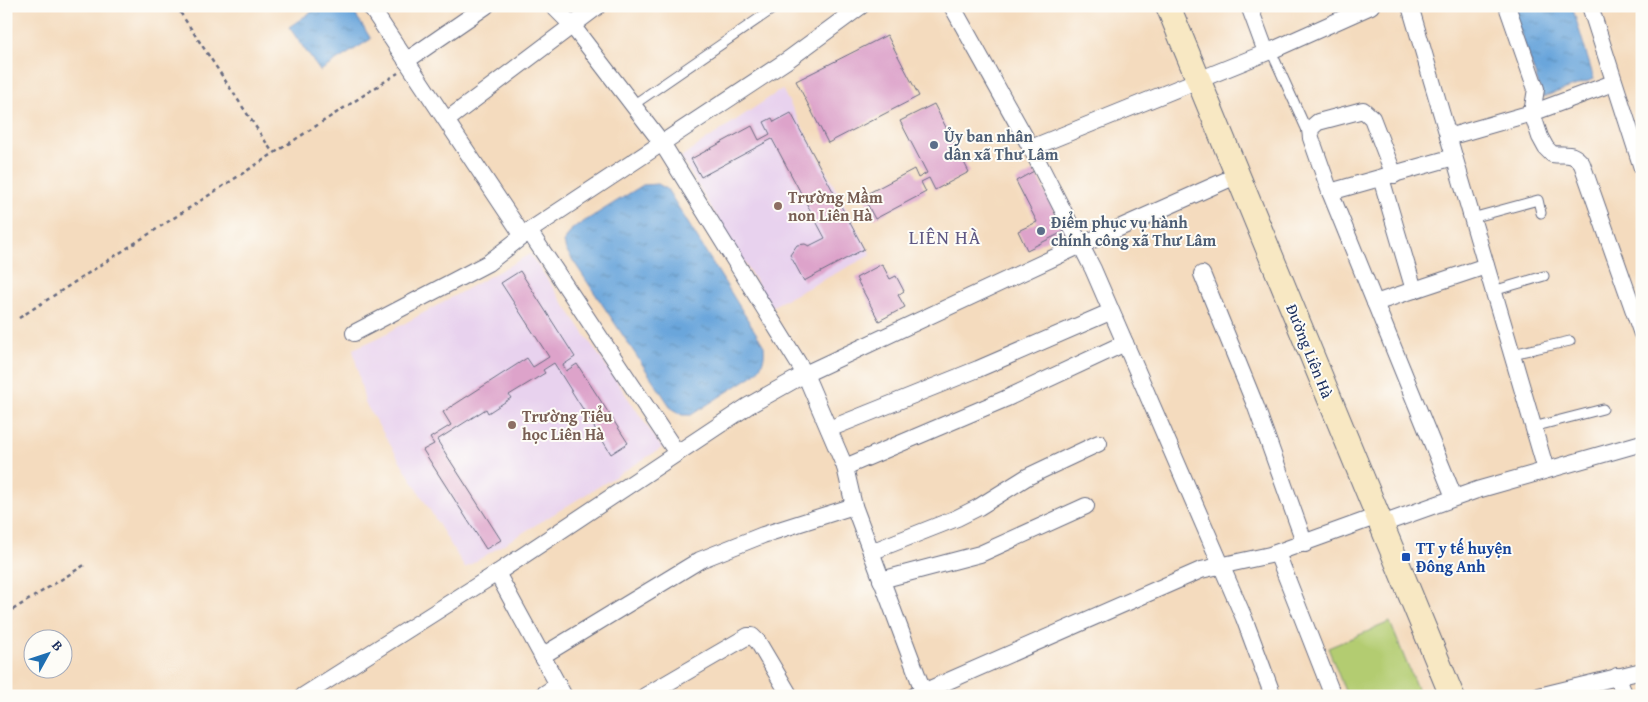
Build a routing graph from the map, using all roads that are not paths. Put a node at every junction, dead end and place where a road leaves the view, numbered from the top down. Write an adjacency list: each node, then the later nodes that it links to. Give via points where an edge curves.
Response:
1 (370, 6): 17 (street)
2 (486, 6): 17 (street)
3 (553, 6): 15 (street)
4 (598, 6): 15 (street)
5 (777, 6): 20 (lane)
6 (861, 6): 25 (street, via 789,59)
7 (1168, 6): 18 (main road, Đường Liên Hà)
8 (1248, 6): 16 (street)
9 (1371, 6): 14 (street)
10 (1410, 6): 23 (street)
11 (1507, 6): 21 (street, via 1536,89)
12 (1590, 6): 19 (street)
13 (954, 7): 26 (street)
14 (1348, 11): 16 (street)
15 (571, 24): 20 (street); 22 (street)
16 (1268, 51): 18 (street); 24 (lane)
17 (408, 63): 22 (street)
18 (1198, 79): 26 (street); 29 (main road, Đường Liên Hà)
19 (1613, 83): 21 (street); 28 (street)
20 (633, 105): 25 (street)
21 (1532, 113): 23 (street); 44 (street, via 1546,148 1552,154 1575,155 1582,164)
22 (447, 120): 34 (street)
23 (1448, 137): 27 (street)
24 (1311, 138): 30 (street, via 1310,129 1318,122 1363,110 1374,123); 31 (street)
25 (662, 143): 34 (street); 48 (street)
26 (1031, 148): 35 (street)
27 (1454, 157): 30 (street); 33 (street)
28 (1642, 168)
29 (1238, 175): 35 (street); 60 (main road, Đường Liên Hà)
30 (1387, 177): 31 (street); 39 (street)
31 (1330, 192): 41 (street)
32 (1540, 213): 33 (lane, via 1538,200)
33 (1472, 218): 36 (street)
34 (526, 233): 43 (street, via 488,264); 54 (street)
35 (1081, 244): 42 (street); 48 (street)
36 (1486, 266): 39 (street); 40 (street)
37 (1202, 274): 61 (street, via 1256,406)
38 (1544, 276): 40 (lane)
39 (1414, 290): 41 (street)
40 (1493, 290): 47 (street)
41 (1376, 303): 57 (street)
42 (1110, 312): 46 (street); 51 (street)
43 (354, 333)
44 (1642, 334)
45 (1570, 341): 47 (lane)
46 (1125, 343): 55 (street, via 1005,399); 64 (street)
47 (1512, 354): 50 (street)
48 (805, 374): 51 (street); 54 (street, via 748,406)
49 (1603, 409): 50 (lane)
50 (1533, 427): 56 (street)
51 (829, 429): 55 (street)
52 (1642, 442): 56 (street)
53 (1100, 443): 62 (street, via 1027,477 957,518)
54 (677, 453): 65 (street)
55 (845, 467): 58 (street)
56 (1546, 470): 57 (street)
57 (1454, 497): 60 (street)
58 (854, 506): 62 (street); 67 (street, via 763,535 700,560)
59 (1086, 506): 66 (street, via 980,554)
60 (1380, 520): 61 (street); 78 (main road, Đường Liên Hà)
61 (1305, 544): 63 (street)
62 (871, 552): 66 (street)
63 (1277, 553): 64 (street); 77 (street)
64 (1221, 566): 71 (street, via 1201,570); 76 (street)
65 (497, 573): 67 (street); 72 (street)
66 (881, 580): 71 (street)
67 (542, 656): 70 (street)
68 (1642, 671): 69 (street)
69 (1617, 676): 79 (street); 80 (street)
70 (561, 690): 73 (street)
71 (921, 694)
72 (303, 696)
73 (541, 696)
74 (645, 696): 75 (street, via 752,636)
75 (790, 696)
76 (1273, 696)
77 (1333, 696)
78 (1452, 696)
79 (1539, 696)
80 (1625, 696)

